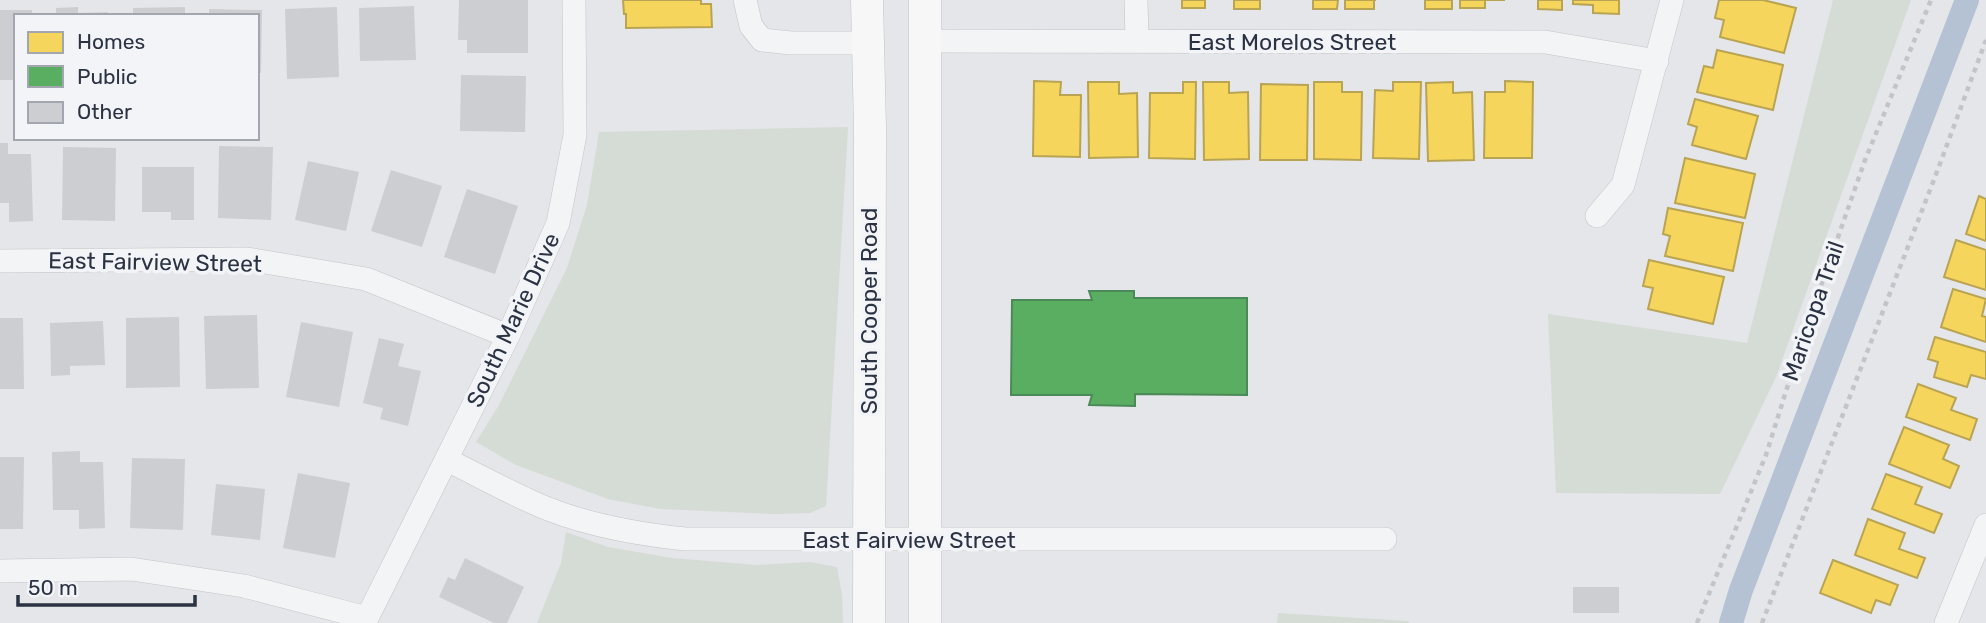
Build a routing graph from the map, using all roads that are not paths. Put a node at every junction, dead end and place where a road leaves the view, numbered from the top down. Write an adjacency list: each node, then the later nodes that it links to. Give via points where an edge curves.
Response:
1 (574, 0): 13 (street, South Marie Drive, via 573,148 558,223)
2 (745, 0): 9 (street, via 751,26 762,40)
3 (867, 0): 9 (main road, South Cooper Road)
4 (925, 0): 7 (main road)
5 (1136, 0): 8 (street)
6 (1672, 0): 10 (street)
7 (925, 41): 8 (street, East Morelos Street); 18 (main road)
8 (1136, 41): 10 (street, East Morelos Street, via 1545,42)
9 (867, 43): 17 (main road, South Cooper Road)
10 (1657, 61): 11 (street, via 1623,185)
11 (1597, 216)
12 (0, 261): 13 (street, East Fairview Street, via 247,259 366,279)
13 (508, 336): 14 (street, South Marie Drive)
14 (447, 460): 17 (street, East Fairview Street, via 536,504 650,536); 19 (street, South Marie Drive, via 367,618 244,586 131,569)
15 (1986, 525): 22 (street)
16 (1385, 539): 18 (street, East Fairview Street)
17 (870, 540): 18 (street, East Fairview Street); 20 (main road, South Cooper Road)
18 (925, 540): 21 (main road)
19 (0, 571)
20 (869, 623)
21 (925, 623)
22 (1947, 623)

